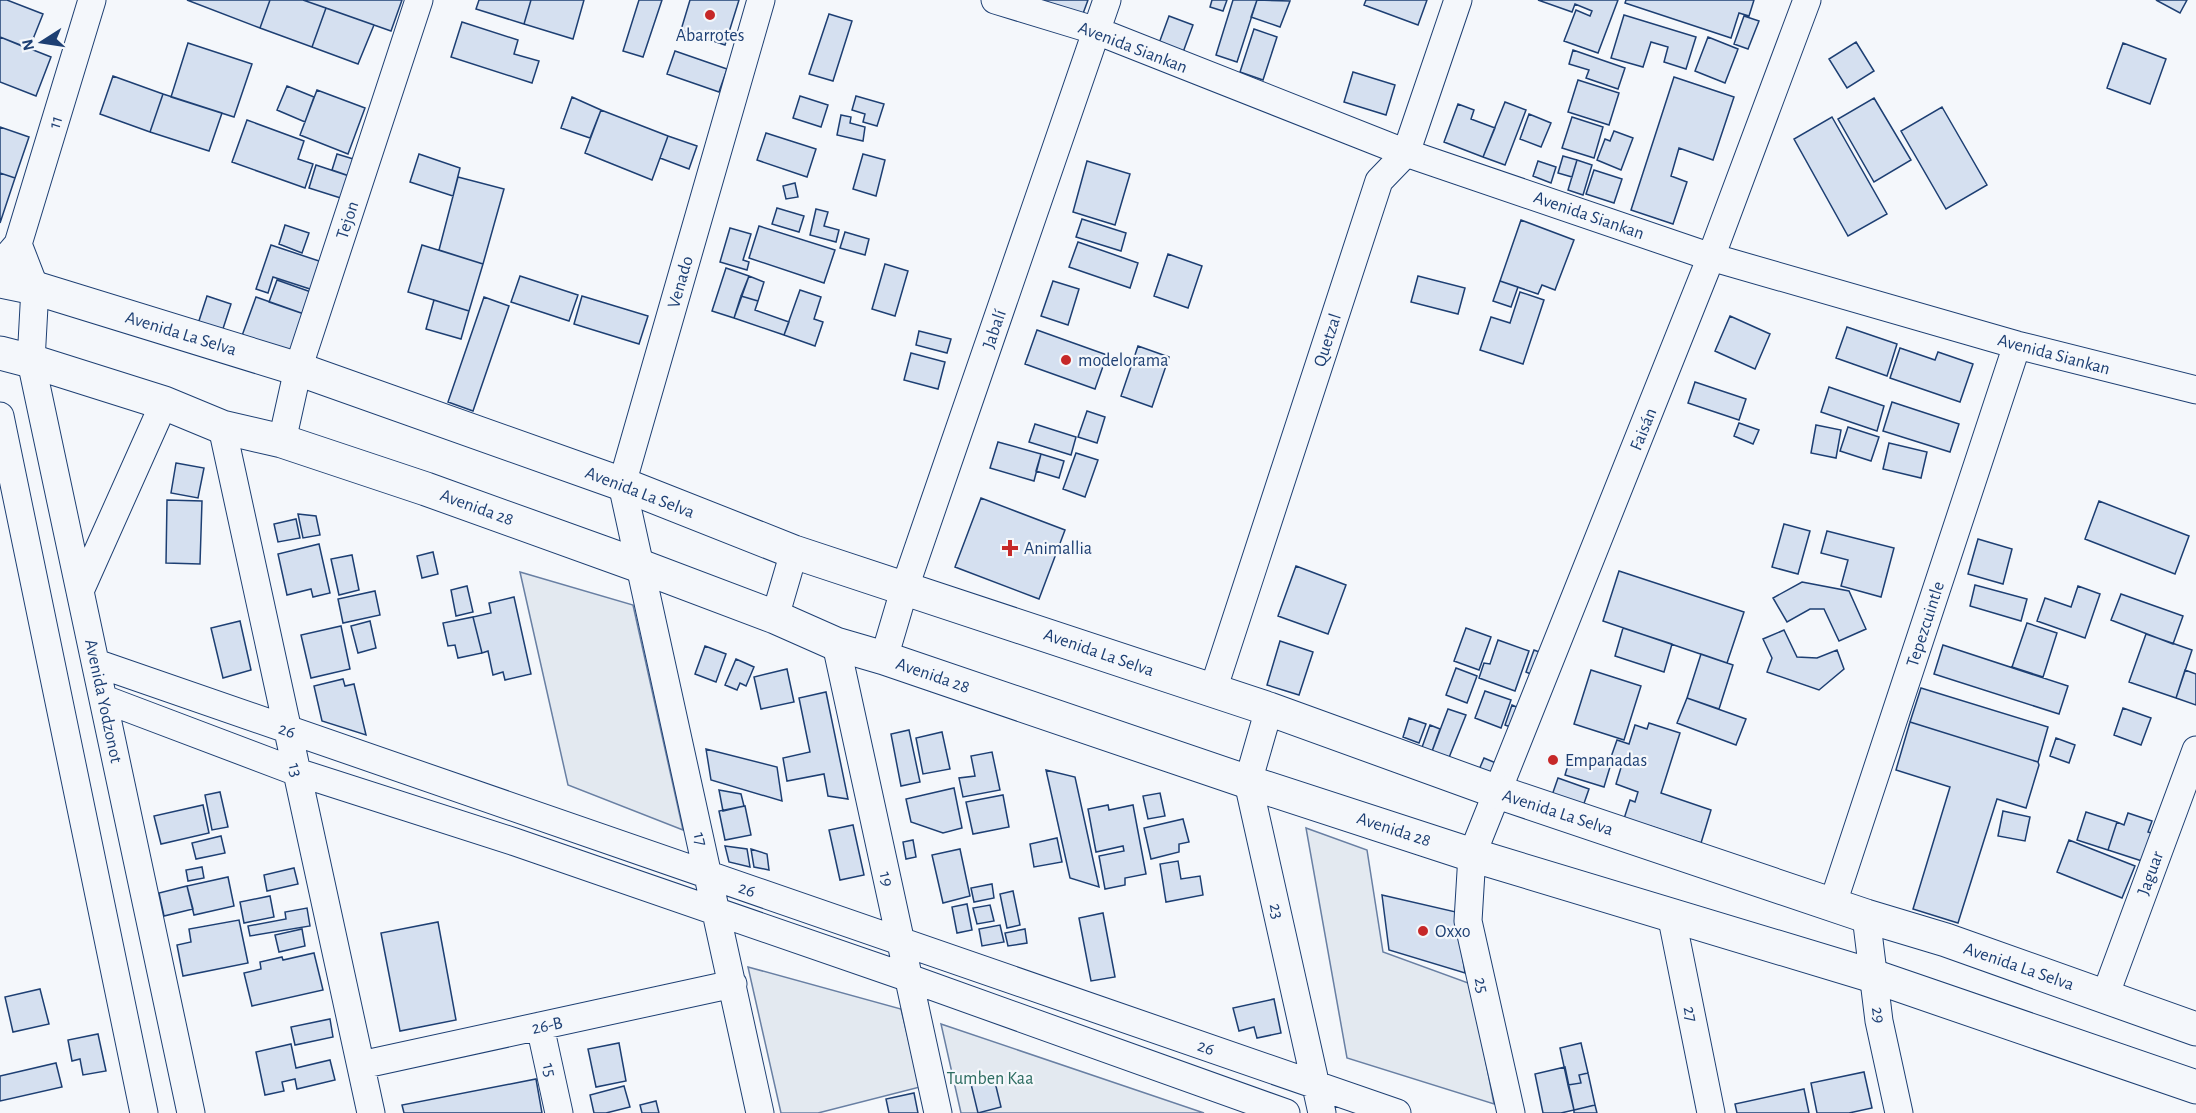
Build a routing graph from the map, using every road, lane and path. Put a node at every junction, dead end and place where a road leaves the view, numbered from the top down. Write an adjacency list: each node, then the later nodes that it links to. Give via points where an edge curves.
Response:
1 (92, 0): 10 (street, 11)
2 (419, 0): 18 (street, Tejon)
3 (761, 0): 24 (street, Venado)
4 (995, 0): 8 (street, Avenida Siankan)
5 (1107, 0): 8 (street, Jabalí)
6 (1458, 0): 9 (street, Quetzal)
7 (1807, 0): 11 (street, Faisán)
8 (1097, 31): 9 (street, Avenida Siankan); 27 (street, Jabalí)
9 (1406, 153): 11 (street, Avenida Siankan); 33 (street, Quetzal, via 1379,181)
10 (18, 244): 12 (street); 14 (street)
11 (1711, 257): 15 (street, Avenida Siankan); 40 (street, Faisán)
12 (0, 265)
13 (0, 281): 14 (street, Avenida La Selva)
14 (34, 288): 17 (street, Avenida Yodzonot); 18 (street, Avenida La Selva)
15 (2017, 345): 19 (street, Avenida Siankan); 43 (street, Tepezcuintle)
16 (0, 353): 17 (street, Avenida 28)
17 (31, 361): 20 (street, Avenida 28); 28 (street, Avenida Yodzonot)
18 (298, 369): 23 (street, Tejon); 24 (street, Avenida La Selva)
19 (2196, 390)
20 (164, 402): 22 (street, Avenida 28); 28 (street)
21 (0, 416): 57 (street)
22 (222, 427): 23 (street, Avenida 28); 36 (street, 13)
23 (282, 441): 26 (street, Avenida 28)
24 (622, 484): 25 (street, Avenida La Selva); 26 (street, Venado)
25 (794, 552): 27 (street, Avenida La Selva); 29 (street)
26 (640, 566): 29 (street, Avenida 28); 42 (street, 17)
27 (905, 587): 31 (street, Jabalí); 33 (street, Avenida La Selva)
28 (80, 591): 32 (street, Avenida Yodzonot)
29 (775, 617): 30 (street, Avenida 28)
30 (836, 644): 31 (street, Avenida 28); 47 (street, 19)
31 (884, 658): 39 (street, Avenida 28)
32 (96, 663): 34 (street, Avenida Yodzonot); 36 (street, 26)
33 (1213, 690): 35 (street, Avenida La Selva)
34 (104, 699): 38 (street); 58 (street, Avenida Yodzonot)
35 (1269, 709): 39 (street, 23); 40 (street, Avenida La Selva)
36 (288, 730): 38 (street, 13); 42 (street, 26)
37 (2196, 750): 51 (street, Jaguar)
38 (297, 772): 44 (street); 54 (street, 13)
39 (1248, 782): 41 (street, Avenida 28); 55 (street, 23)
40 (1498, 792): 41 (street, Faisán); 43 (street, Avenida La Selva)
41 (1472, 855): 45 (street, Avenida 28); 66 (street, 25, via 1468,921)
42 (709, 875): 44 (street, 17); 47 (street, 26)
43 (1833, 903): 46 (street, Avenida La Selva)
44 (716, 912): 49 (street); 50 (street, 17)
45 (1671, 914): 48 (street, Avenida 28); 67 (street, 27)
46 (1866, 916): 48 (street, 29); 51 (street, Avenida La Selva)
47 (901, 942): 49 (street, 19); 55 (street, 26)
48 (1873, 976): 56 (street); 68 (street, 29)
49 (909, 978): 62 (street, 19); 63 (street)
50 (733, 984): 52 (street, 26-B); 61 (street, 17)
51 (2105, 996): 53 (street, Avenida La Selva)
52 (540, 1026): 54 (street, 26-B); 60 (street, 15)
53 (2196, 1029)
54 (361, 1065): 59 (street, 13)
55 (1316, 1085): 64 (street, 23); 65 (street, 26)
56 (2196, 1087)
57 (144, 1113)
58 (191, 1113)
59 (371, 1113)
60 (559, 1113)
61 (760, 1113)
62 (938, 1113)
63 (1286, 1113)
64 (1322, 1113)
65 (1397, 1113)
66 (1511, 1113)
67 (1711, 1113)
68 (1899, 1113)

